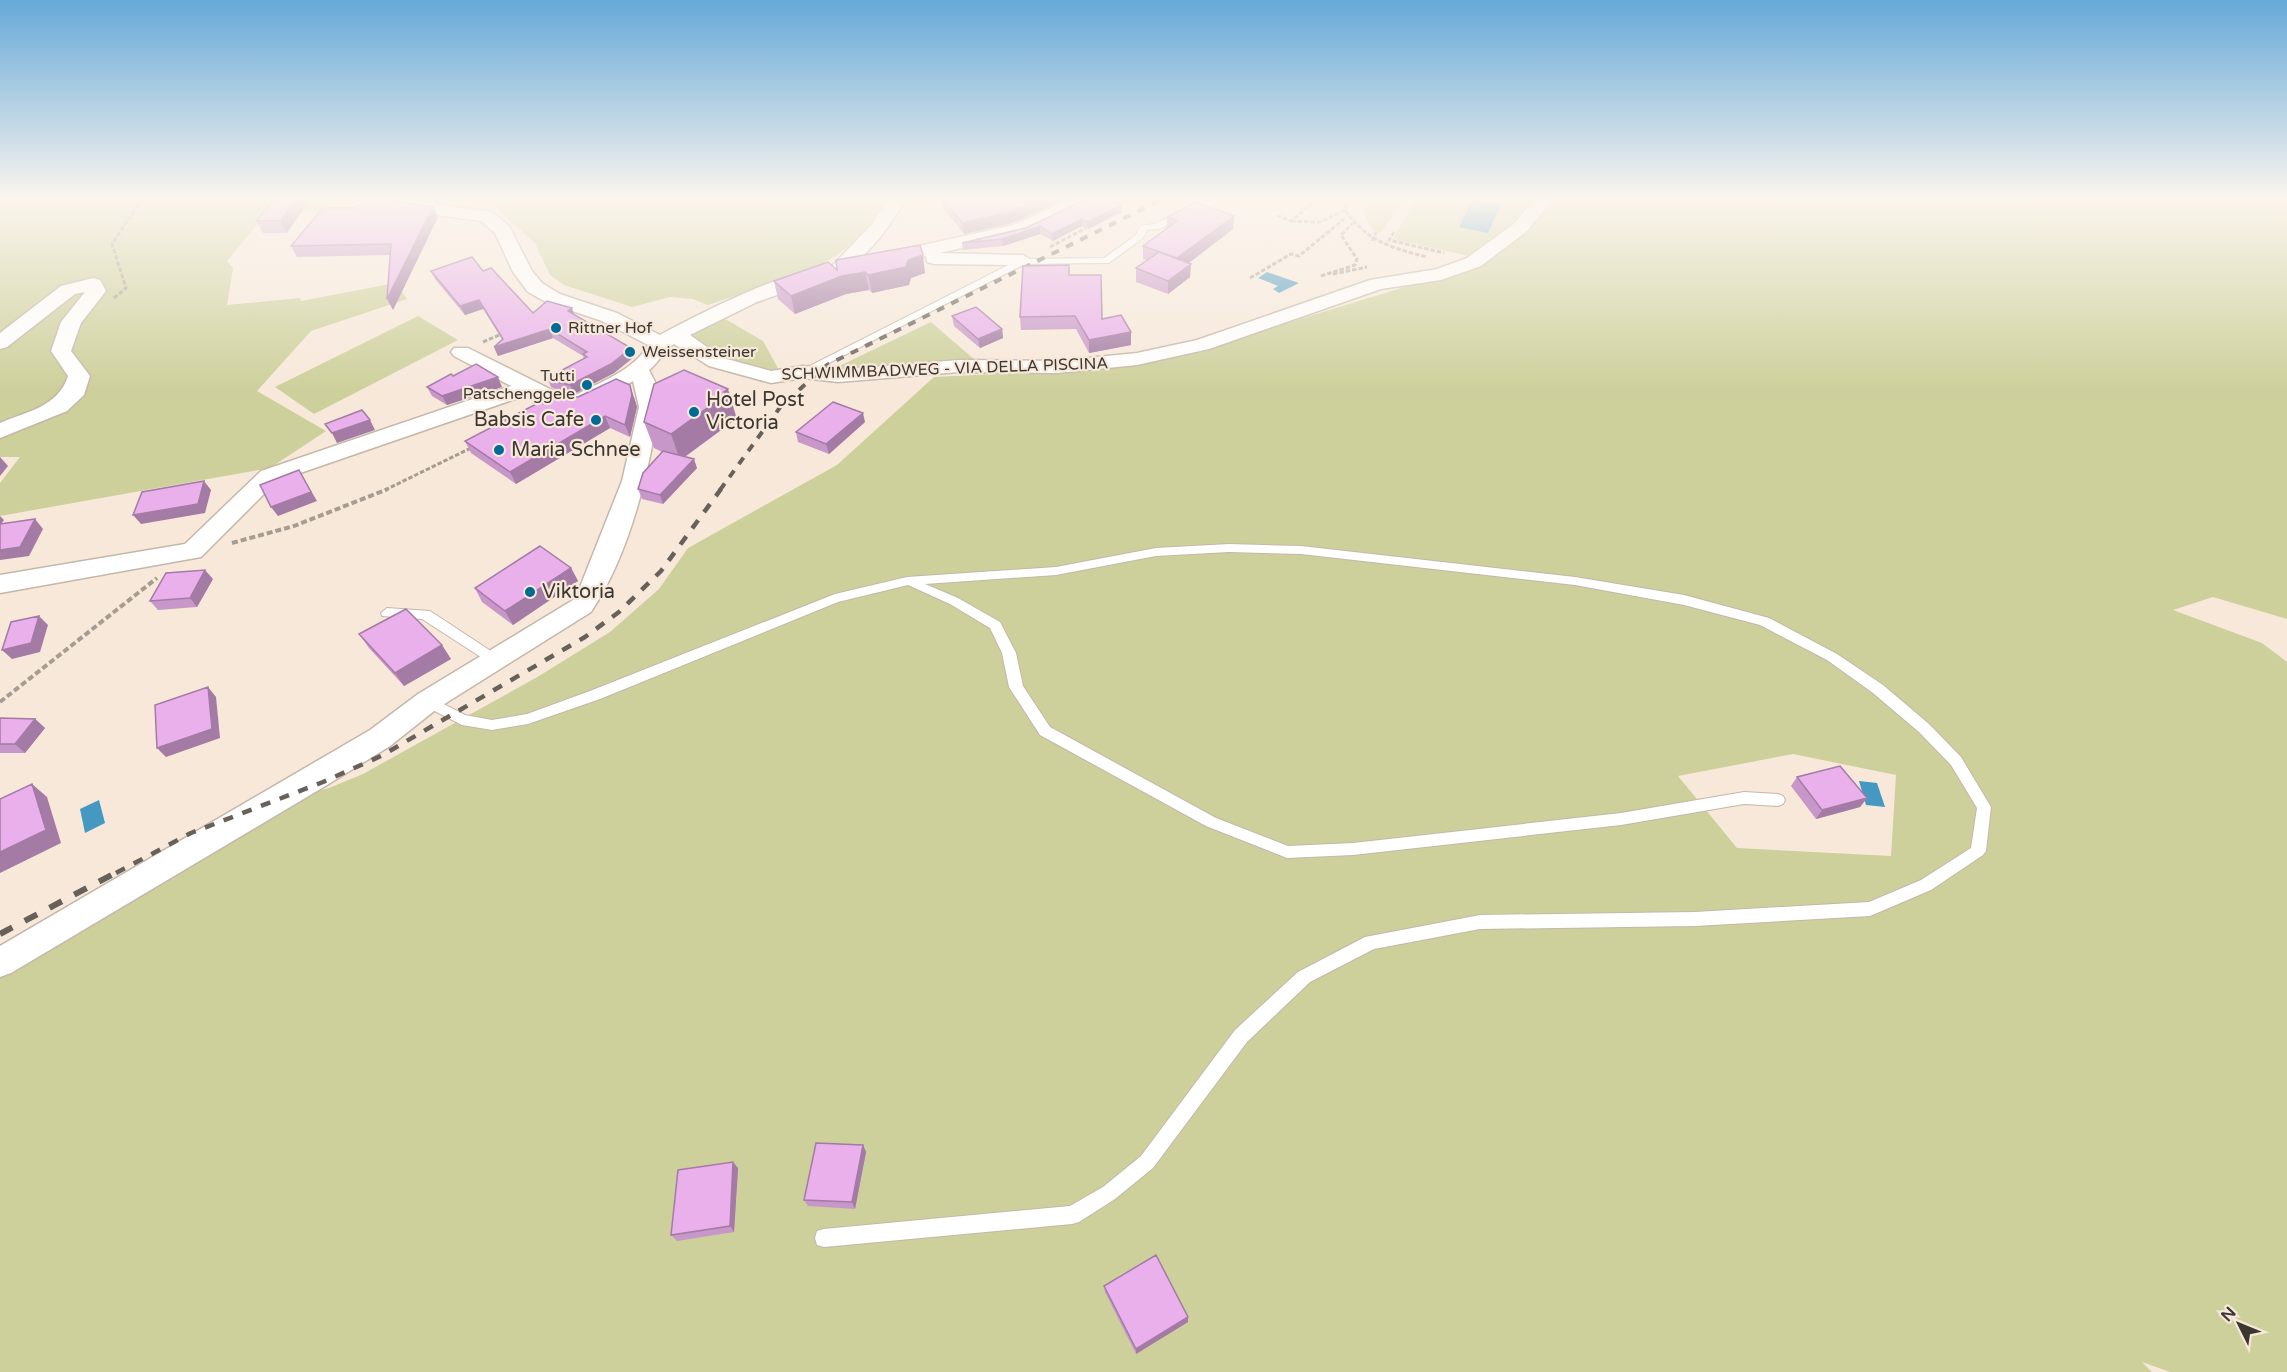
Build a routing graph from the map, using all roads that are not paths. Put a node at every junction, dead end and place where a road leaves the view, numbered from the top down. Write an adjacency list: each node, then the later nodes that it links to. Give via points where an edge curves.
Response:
1 (520, 262): 7 (street, SCHWIMMBADWEG - VIA DELLA PISCINA, via 528,280 559,302)
2 (847, 262): 6 (street)
3 (874, 262): 6 (street)
4 (1021, 262): 11 (lane)
5 (1472, 262): 11 (street, SCHWIMMBADWEG - VIA DELLA PISCINA, via 1441,274 1377,284 1202,345 1137,359 1068,366 959,366 838,376)
6 (840, 269): 7 (street, via 750,298)
7 (667, 339): 10 (street); 11 (street, SCHWIMMBADWEG - VIA DELLA PISCINA, via 716,362 771,376)
8 (0, 343): 13 (street, via 68,290 93,284 96,291 71,322 61,351 79,376 73,395 59,406)
9 (461, 352): 12 (street)
10 (638, 369): 12 (street, via 578,403 563,403); 17 (street, via 649,396 641,458 590,594 573,613)
11 (803, 372)
12 (526, 388): 15 (street, via 269,476 192,551)
13 (0, 431)
14 (907, 581): 18 (lane, via 835,598 528,719 492,725 462,720); 19 (lane, via 954,601 995,625 1009,653 1016,687 1045,730 1211,822 1287,852 1353,849 1609,820 1744,798); 21 (lane, via 1056,571 1156,552 1228,548 1301,550 1575,581 1725,609 1764,621 1824,652 1878,689 1924,728 1956,761 1984,807 1980,840 1978,851 1926,885 1870,909 1695,919 1480,922 1371,942 1304,977 1241,1036 1147,1161 1109,1193 1072,1215)
15 (0, 584)
16 (387, 613): 17 (lane, via 425,614)
17 (505, 654): 18 (street)
18 (428, 701): 20 (street, via 380,738 317,777)
19 (1778, 800)
20 (0, 963)
21 (824, 1238)

